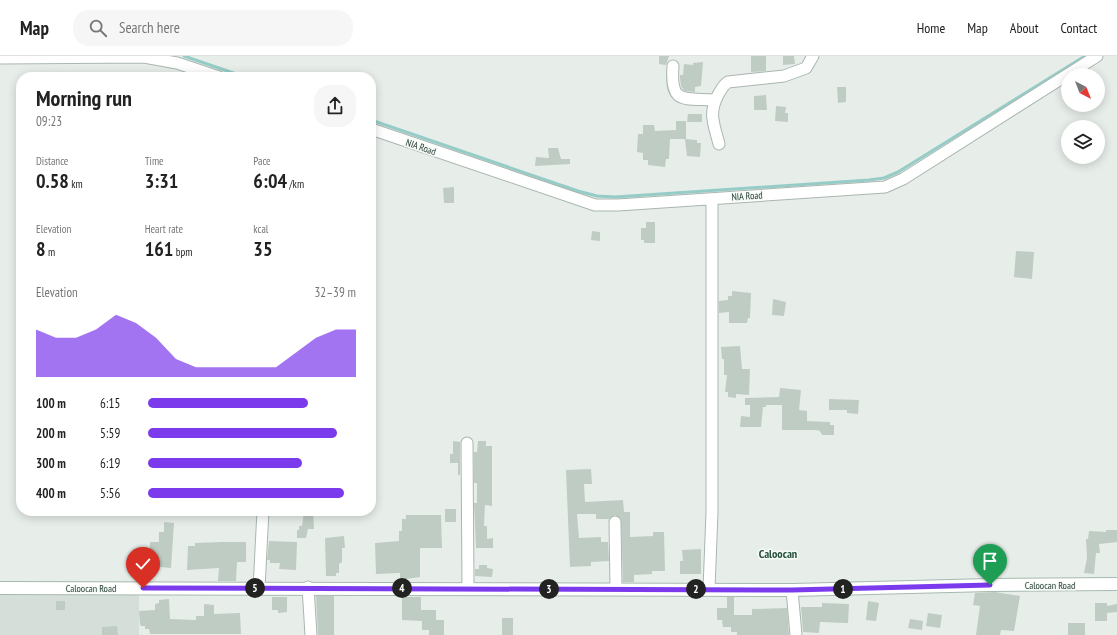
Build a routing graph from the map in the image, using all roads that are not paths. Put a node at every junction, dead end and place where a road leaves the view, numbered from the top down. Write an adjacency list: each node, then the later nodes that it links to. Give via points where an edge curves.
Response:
1 (813, 56): 6 (street, via 806,68 784,76 728,82)
2 (1097, 56): 9 (street, NIA Road, via 903,180 886,187)
3 (0, 58): 5 (street, via 144,57 177,63)
4 (673, 66): 6 (street, via 672,84 675,93 681,98)
5 (203, 72)
6 (715, 100): 8 (street, via 711,114)
7 (376, 131): 9 (street, NIA Road, via 595,205)
8 (719, 144)
9 (712, 199): 19 (street, via 712,512)
10 (467, 443): 17 (street)
11 (263, 516): 15 (street)
12 (615, 522): 18 (street)
13 (1117, 584): 20 (street, Caloocan Road)
14 (0, 588): 15 (street, Caloocan Road)
15 (259, 588): 16 (street, Caloocan Road)
16 (308, 588): 17 (street, Caloocan Road); 21 (street)
17 (468, 588): 18 (street, Caloocan Road)
18 (616, 589): 19 (street, Caloocan Road)
19 (709, 589): 20 (street, Caloocan Road)
20 (792, 590): 22 (street)
21 (311, 635)
22 (796, 635)

